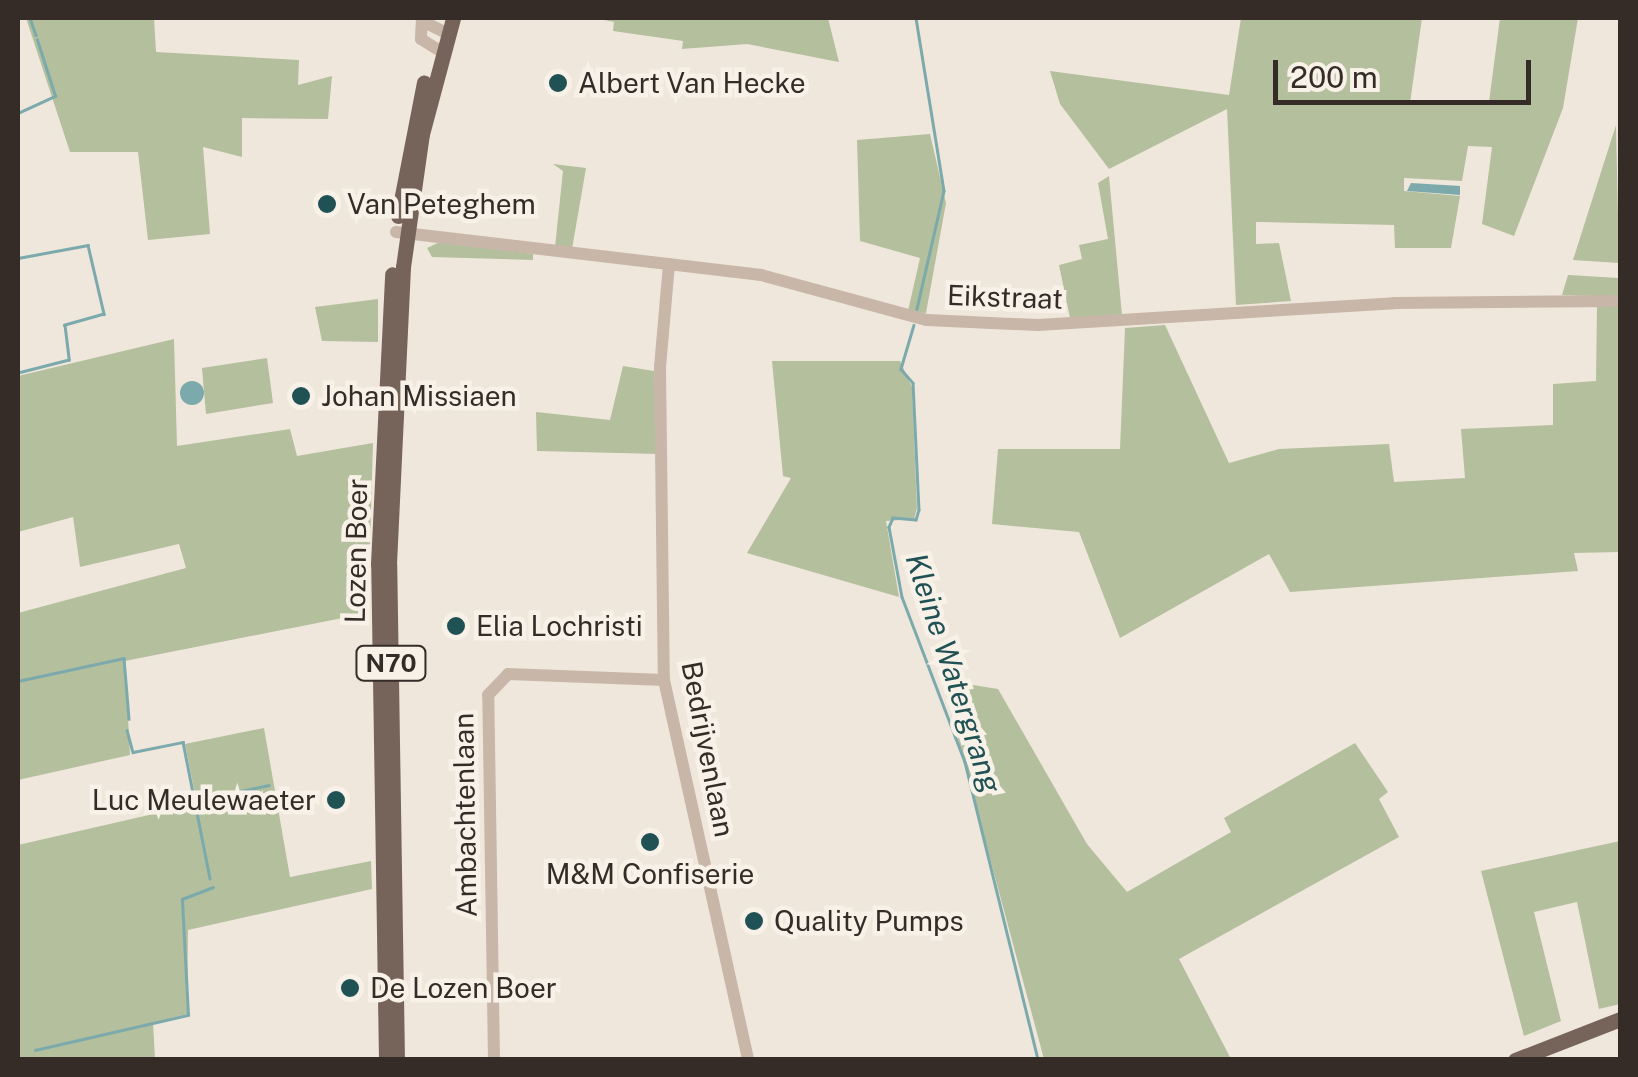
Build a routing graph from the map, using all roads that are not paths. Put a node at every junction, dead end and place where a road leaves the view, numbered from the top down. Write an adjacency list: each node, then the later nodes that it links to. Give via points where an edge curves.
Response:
1 (422, 19): 2 (street); 3 (street, via 421,39)
2 (445, 24): 3 (main road, N70)
3 (438, 49): 4 (main road, N70)
4 (400, 233): 5 (street, Eikstraat); 9 (main road, Lozen Boer / N70, via 378,564); 10 (main road, Lozen Boer / N70, via 389,564)
5 (669, 264): 6 (street, Eikstraat, via 761,275 916,318 1038,325 1394,302); 7 (street, Bedrijvenlaan, via 660,366)
6 (1620, 302)
7 (664, 680): 11 (street, Ambachtenlaan, via 508,674 488,695); 12 (street, Bedrijvenlaan)
8 (1620, 1019): 13 (main road)
9 (386, 1060)
10 (397, 1060)
11 (494, 1060)
12 (748, 1060)
13 (1515, 1060)

